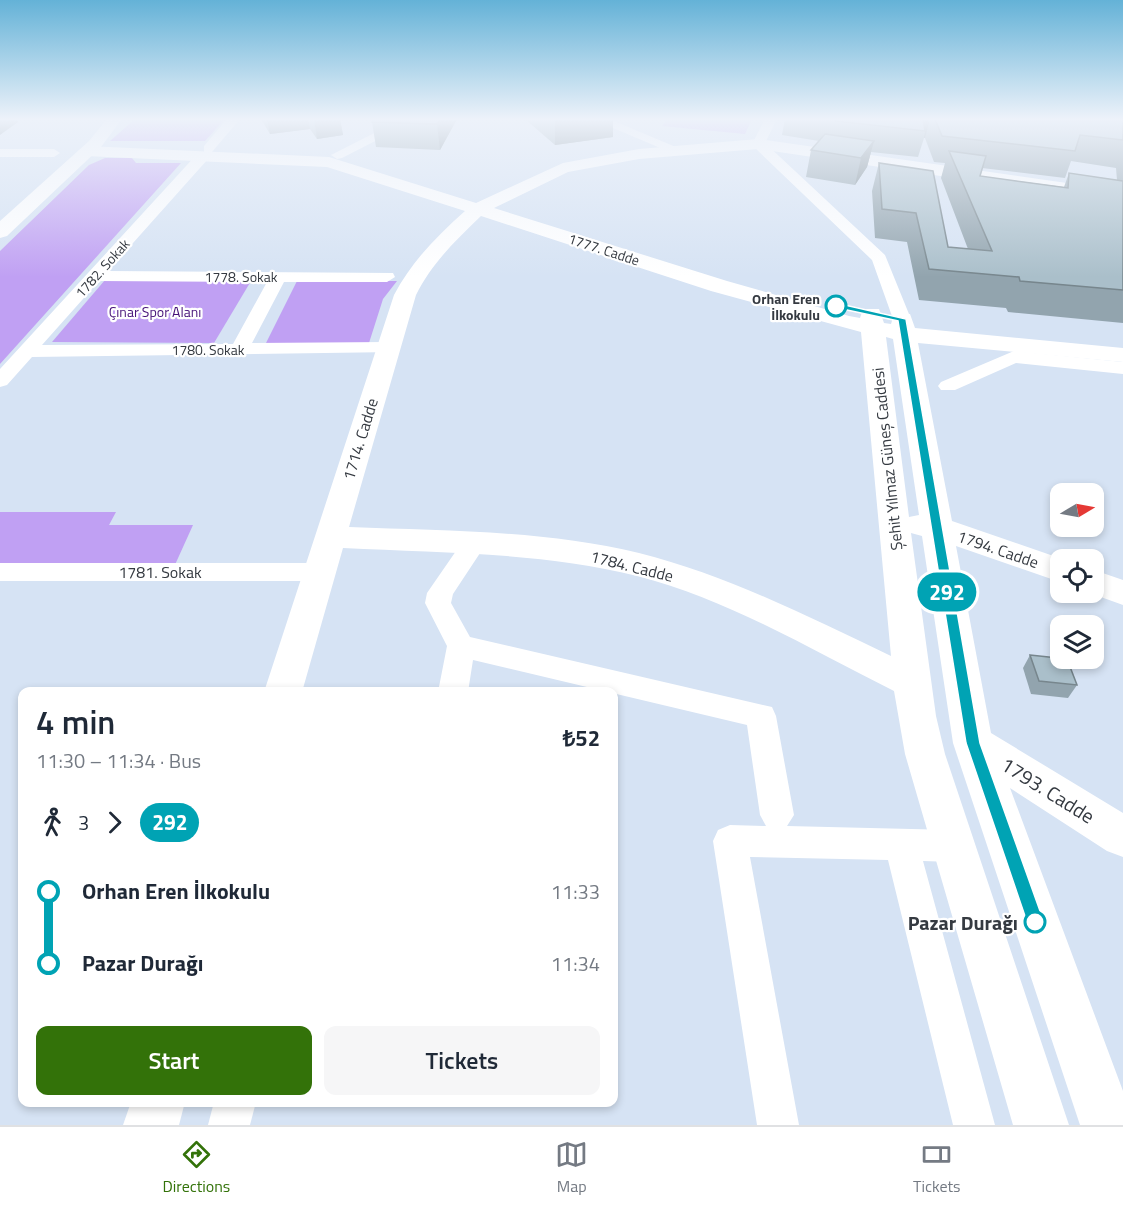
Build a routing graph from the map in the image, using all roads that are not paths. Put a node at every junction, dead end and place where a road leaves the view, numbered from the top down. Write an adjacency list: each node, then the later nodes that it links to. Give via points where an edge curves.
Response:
1 (58, 172): 10 (main road)
2 (189, 172): 11 (street, 1782. Sokak)
3 (362, 172): 9 (main road, 1777. Cadde)
4 (385, 172): 9 (main road, 1777. Cadde)
5 (556, 172): 9 (main road, 1714. Cadde)
6 (787, 172): 14 (street, via 879,258)
7 (947, 172): 8 (main road, 1714. Cadde)
8 (1123, 197)
9 (485, 206): 14 (main road, 1777. Cadde, via 719,286); 15 (main road, 1714. Cadde, via 435,249 414,277)
10 (0, 232)
11 (95, 276): 12 (street, 1778. Sokak); 17 (street, 1782. Sokak)
12 (278, 277): 13 (street, 1778. Sokak); 16 (street)
13 (387, 277)
14 (887, 324): 18 (main road, 1777. Cadde); 22 (main road, Şehit Yılmaz Güneş Caddesi); 23 (main road, Şehit Yılmaz Güneş Caddesi)
15 (388, 348): 16 (street, 1780. Sokak); 24 (main road, 1714. Cadde)
16 (240, 349): 17 (street, 1780. Sokak)
17 (28, 351): 19 (street, 1782. Sokak)
18 (1117, 357): 20 (street, via 1014,357); 21 (street)
19 (0, 381)
20 (948, 386)
21 (1123, 388)
22 (894, 522): 23 (main road, 1794. Cadde); 32 (main road, Şehit Yılmaz Güneş Caddesi)
23 (936, 527): 26 (main road, 1794. Cadde); 35 (main road, Şehit Yılmaz Güneş Caddesi)
24 (330, 537): 25 (main road, 1784. Cadde); 28 (main road, 1714. Cadde)
25 (474, 544): 31 (street, via 438,603); 32 (main road, 1784. Cadde, via 543,547 652,569 743,603)
26 (1050, 567)
27 (0, 572): 28 (street, 1781. Sokak)
28 (320, 572): 33 (main road, 1714. Cadde)
29 (1104, 586): 30 (main road)
30 (1123, 593)
31 (461, 646): 34 (street); 36 (street, via 761,716)
32 (911, 682): 39 (main road, Şehit Yılmaz Güneş Caddesi, via 925,754)
33 (285, 687)
34 (454, 687)
35 (973, 743): 37 (main road, 1793. Cadde); 47 (main road, Şehit Yılmaz Güneş Caddesi)
36 (777, 816)
37 (1123, 837)
38 (901, 845): 39 (street); 44 (street, via 730,841); 45 (street)
39 (954, 846): 46 (main road, Şehit Yılmaz Güneş Caddesi)
40 (156, 1107): 42 (main road)
41 (234, 1107): 43 (street)
42 (151, 1125)
43 (230, 1125)
44 (778, 1125)
45 (974, 1125)
46 (1041, 1125)
47 (1108, 1125)

